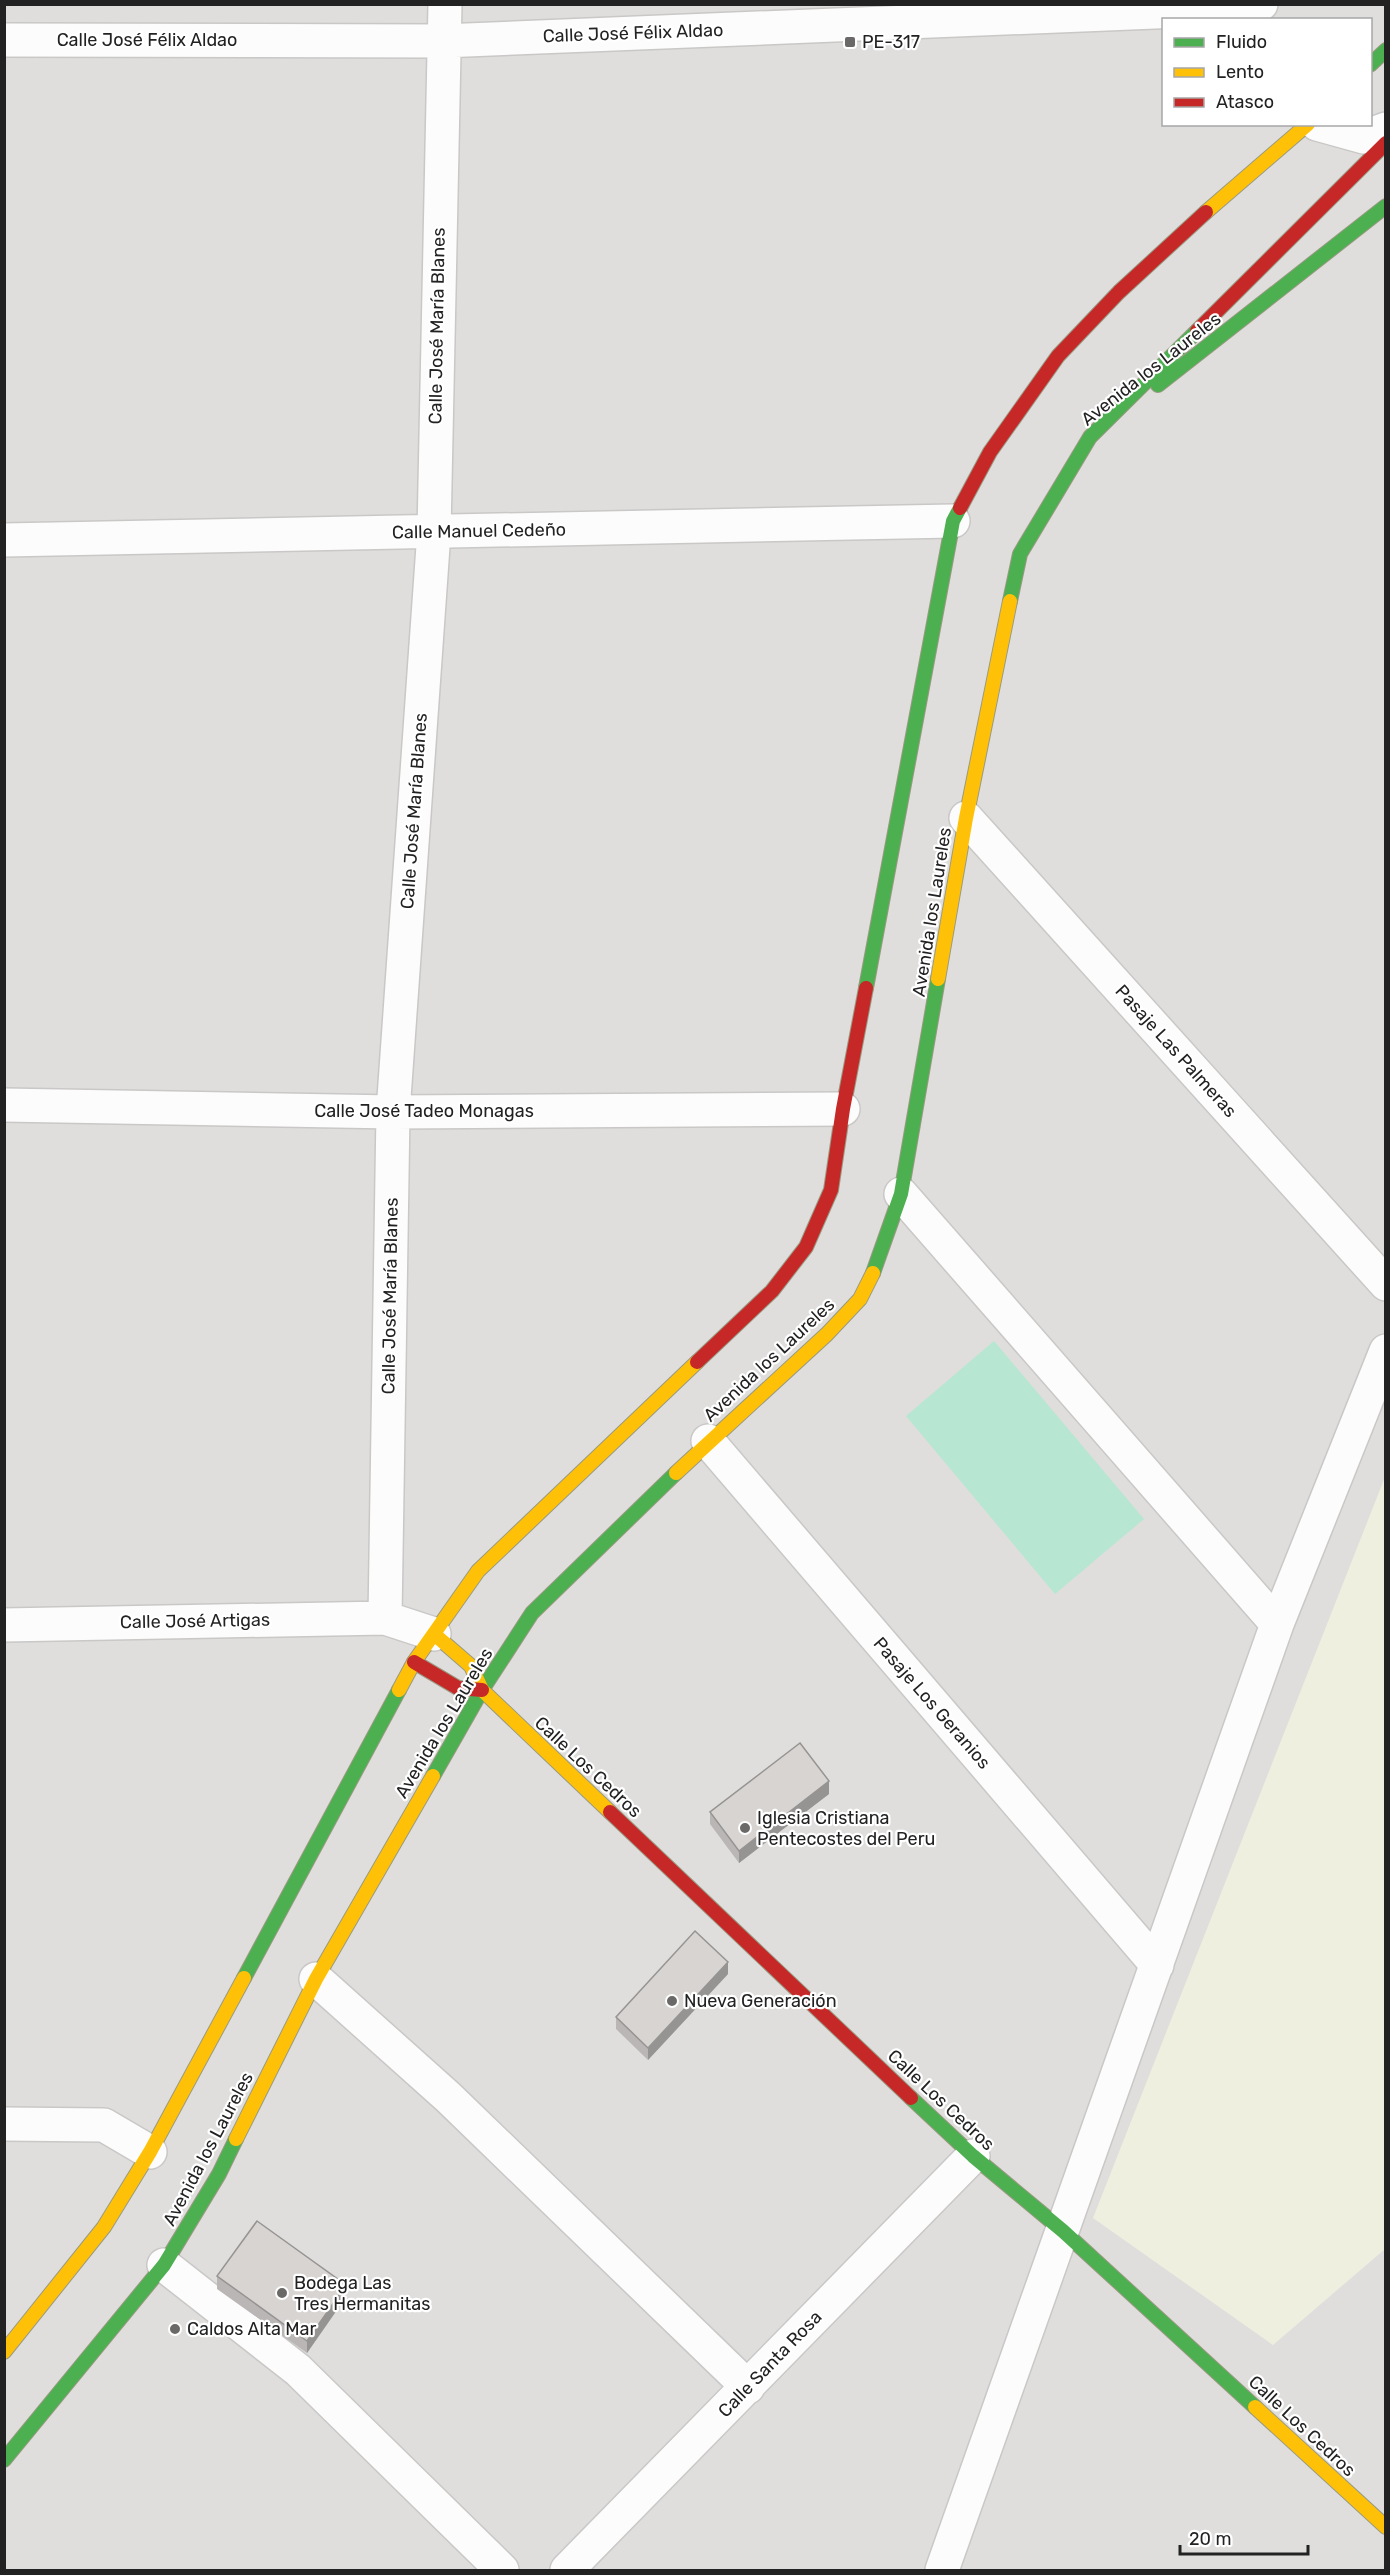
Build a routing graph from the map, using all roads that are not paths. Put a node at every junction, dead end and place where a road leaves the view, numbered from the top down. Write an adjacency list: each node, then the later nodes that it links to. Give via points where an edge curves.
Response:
1 (445, 4): 4 (street, Calle José María Blanes)
2 (1255, 9): 4 (street, Calle José Félix Aldao)
3 (4, 40): 4 (street, Calle José Félix Aldao)
4 (442, 41): 14 (street, Calle José María Blanes)
5 (1386, 50): 6 (main road)
6 (1372, 64)
7 (1306, 126): 13 (main road, via 1119,292 1058,356 990,452)
8 (1324, 126): 9 (street, via 1364,137)
9 (1386, 129)
10 (1386, 143): 12 (main road)
11 (1386, 206): 12 (main road, Avenida los Laureles)
12 (1090, 437): 16 (main road, Avenida los Laureles, via 1020,554)
13 (953, 521): 14 (street, Calle Manuel Cedeño); 18 (main road)
14 (434, 532): 15 (street, Calle Manuel Cedeño); 19 (street, Calle José María Blanes)
15 (4, 540)
16 (966, 818): 20 (main road, Avenida los Laureles); 21 (street, Pasaje Las Palmeras)
17 (4, 1105): 19 (street, Calle José Tadeo Monagas)
18 (843, 1109): 19 (street, Calle José Tadeo Monagas); 27 (main road, via 831,1190 806,1247 779,1282 478,1571)
19 (393, 1112): 24 (street, Calle José María Blanes)
20 (901, 1194): 23 (main road, Avenida los Laureles, via 876,1268 860,1299 827,1334); 25 (street)
21 (1386, 1284)
22 (1386, 1351): 25 (street)
23 (708, 1441): 29 (main road, Avenida los Laureles, via 531,1613); 30 (street, Pasaje Los Geranios)
24 (385, 1618): 26 (street, Calle José Artigas); 27 (street, Calle José Artigas); 28 (street)
25 (1277, 1624): 30 (street)
26 (4, 1625)
27 (434, 1634): 28 (main road); 29 (main road, Calle José Artigas, via 471,1666)
28 (414, 1662): 29 (main road, via 458,1688); 33 (main road)
29 (482, 1690): 31 (main road, Avenida los Laureles); 34 (main road, Calle Los Cedros)
30 (1157, 1965): 35 (street)
31 (316, 1979): 36 (main road, Avenida los Laureles, via 219,2174); 38 (street, via 448,2097)
32 (4, 2124): 33 (street, via 104,2125)
33 (150, 2152): 37 (main road, via 104,2226)
34 (973, 2156): 35 (main road, Calle Los Cedros); 38 (street, Calle Santa Rosa)
35 (1063, 2231): 40 (main road, Calle Los Cedros); 43 (street)
36 (164, 2265): 39 (main road, Avenida los Laureles); 41 (street, via 298,2370)
37 (4, 2352)
38 (748, 2387): 42 (street, Calle Santa Rosa)
39 (4, 2460)
40 (1386, 2527)
41 (502, 2571)
42 (567, 2571)
43 (942, 2571)

